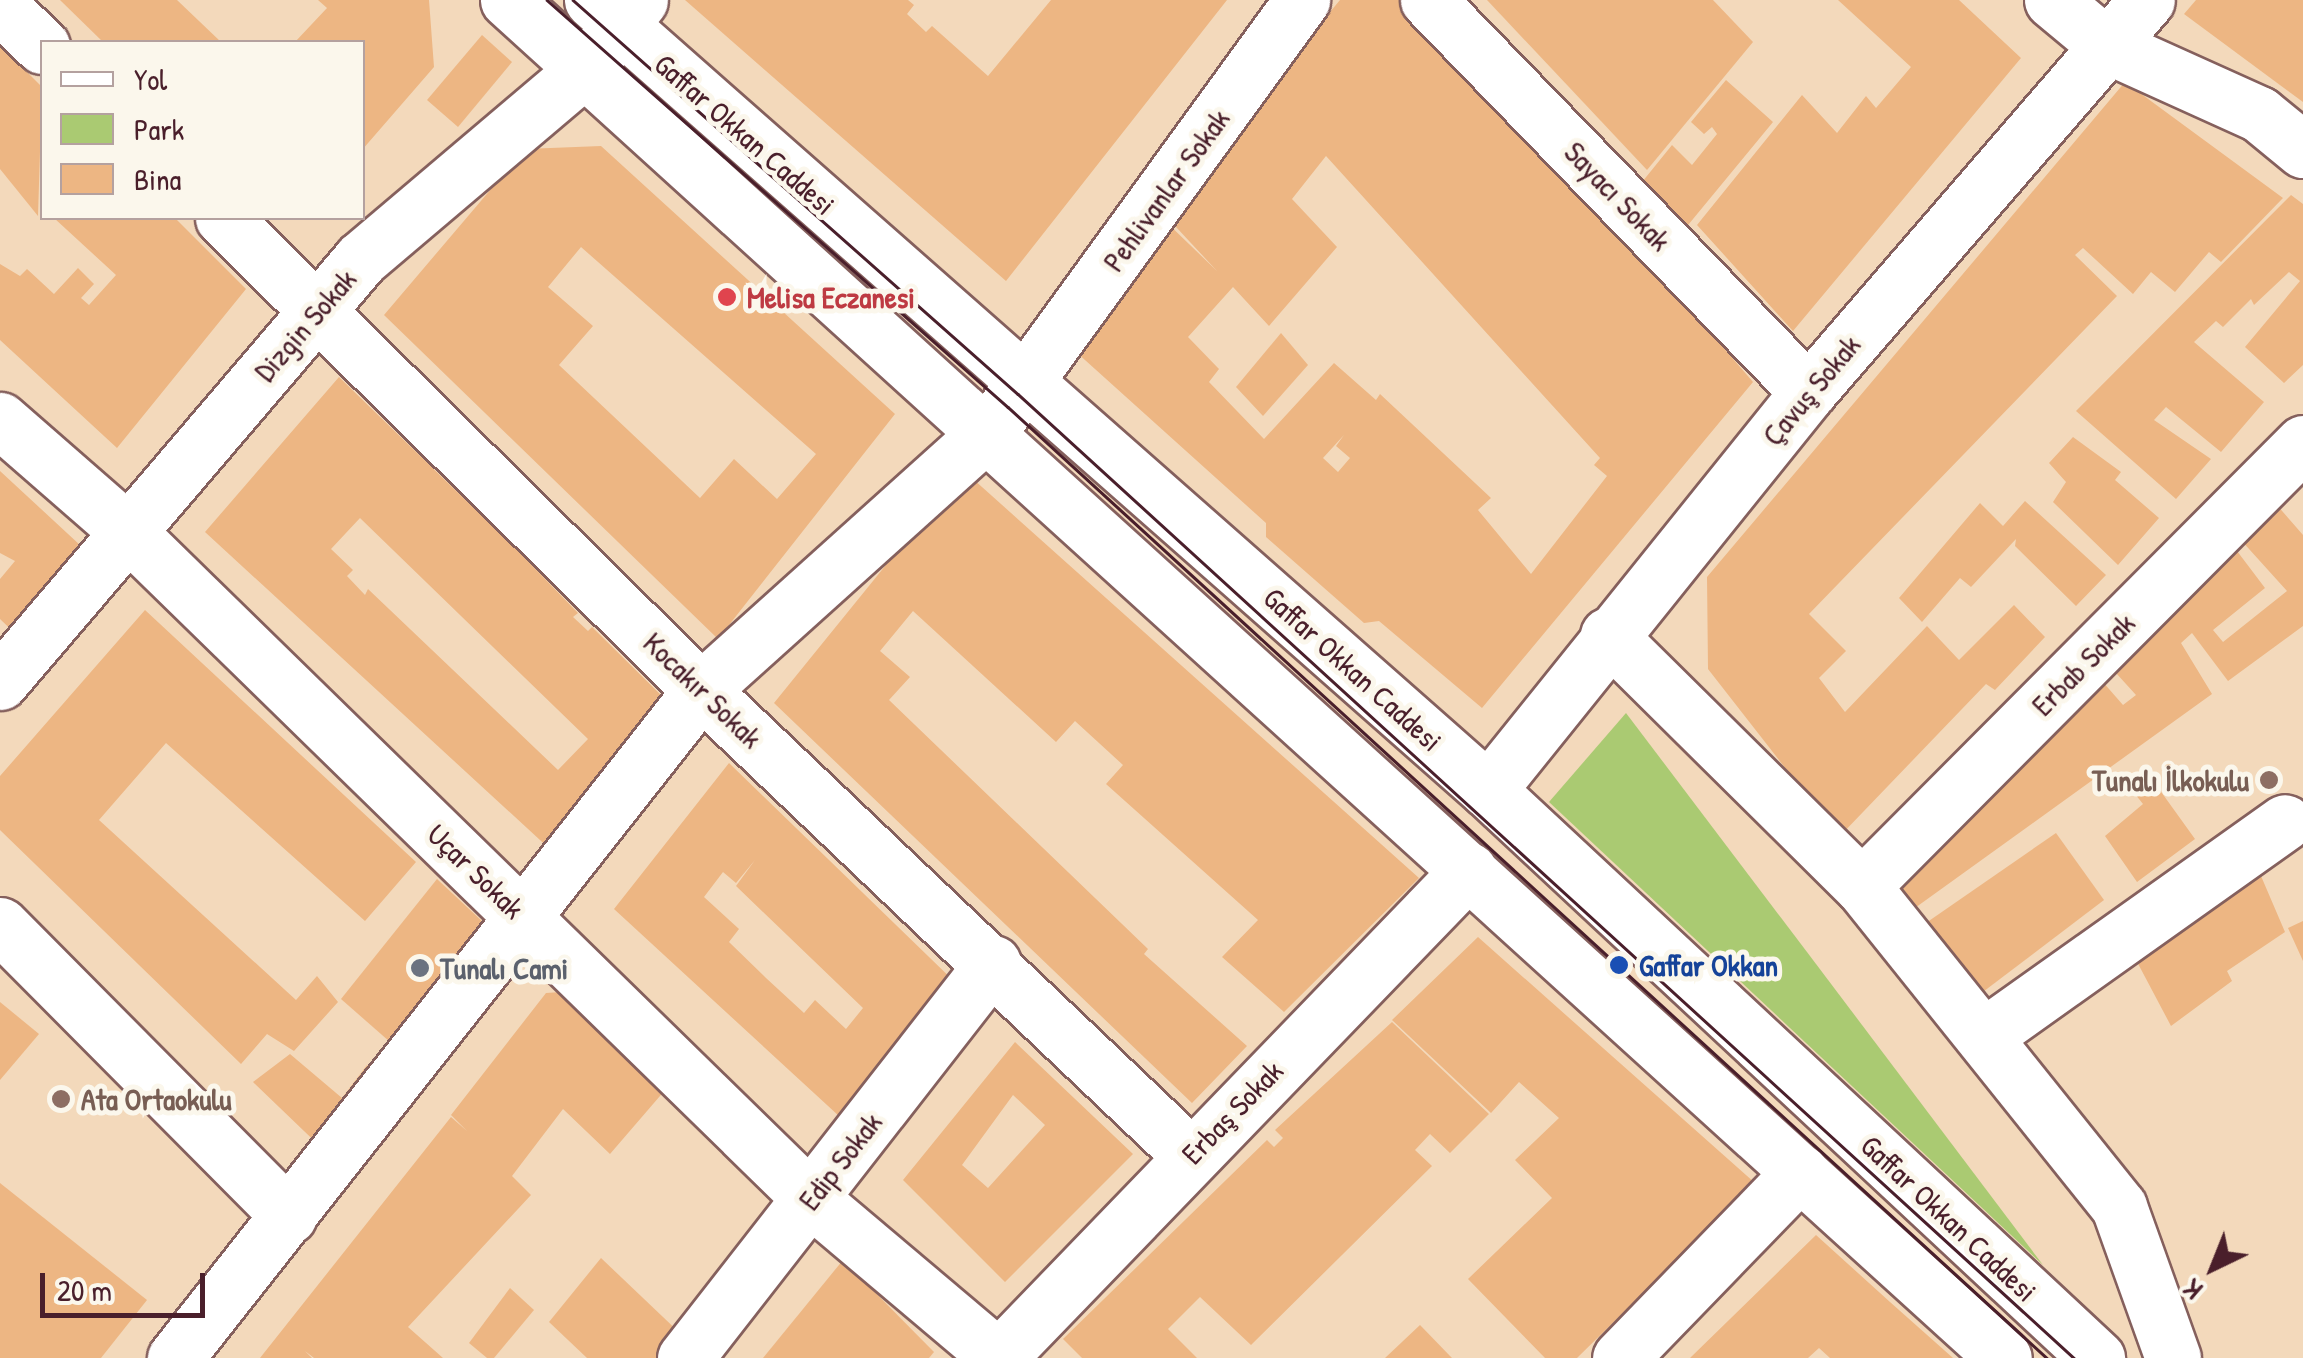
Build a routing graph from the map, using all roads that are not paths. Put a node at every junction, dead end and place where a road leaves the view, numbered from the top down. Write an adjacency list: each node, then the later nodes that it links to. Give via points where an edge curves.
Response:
1 (508, 0): 10 (street, Gaffar Okkan Caddesi)
2 (1302, 0): 14 (street, Pehlivanlar Sokak)
3 (1428, 0): 15 (street, Sayacı Sokak)
4 (2052, 0): 9 (street)
5 (2148, 0): 9 (street, Çavuş Sokak)
6 (0, 6): 8 (street)
7 (617, 8): 10 (street, Dizgin Sokak); 14 (street, Gaffar Okkan Caddesi)
8 (40, 44)
9 (2106, 46): 11 (street, via 2259,114); 15 (street, Çavuş Sokak)
10 (585, 69): 13 (street, Dizgin Sokak, via 361,259); 17 (street, Gaffar Okkan Caddesi)
11 (2303, 150)
12 (225, 220): 13 (street, Kocakır Sokak)
13 (321, 310): 19 (street, Dizgin Sokak); 22 (street, Kocakır Sokak)
14 (1030, 380): 17 (street, Pehlivanlar Sokak); 23 (street, Gaffar Okkan Caddesi)
15 (1808, 392): 20 (street, Çavuş Sokak)
16 (0, 420): 19 (street, Uçar Sokak)
17 (989, 431): 22 (street, Pehlivanlar Sokak); 25 (street, Gaffar Okkan Caddesi)
18 (2303, 443): 26 (street, Erbab Sokak)
19 (124, 528): 21 (street, Dizgin Sokak); 27 (street, Uçar Sokak)
20 (1608, 635): 23 (street, Çavuş Sokak); 26 (street)
21 (0, 682)
22 (701, 690): 27 (street, Pehlivanlar Sokak); 29 (street, Kocakır Sokak)
23 (1488, 790): 40 (street, Gaffar Okkan Caddesi)
24 (2285, 822): 30 (street)
25 (1470, 870): 31 (street, Erbaş Sokak); 32 (street, Gaffar Okkan Caddesi)
26 (1862, 886): 30 (street)
27 (523, 917): 33 (street, Uçar Sokak); 34 (street, Pehlivanlar Sokak)
28 (0, 925): 34 (street)
29 (994, 963): 31 (street, Kocakır Sokak); 33 (street, Edip Sokak)
30 (1984, 1036): 41 (street, via 2119,1206)
31 (1190, 1155): 37 (street, Erbaş Sokak)
32 (1800, 1172): 38 (street); 39 (street, Gaffar Okkan Caddesi)
33 (811, 1199): 36 (street, Edip Sokak); 37 (street, Uçar Sokak)
34 (290, 1216): 35 (street, Pehlivanlar Sokak)
35 (175, 1358)
36 (685, 1358)
37 (999, 1358)
38 (1620, 1358)
39 (2004, 1358)
40 (2097, 1358)
41 (2173, 1358)

